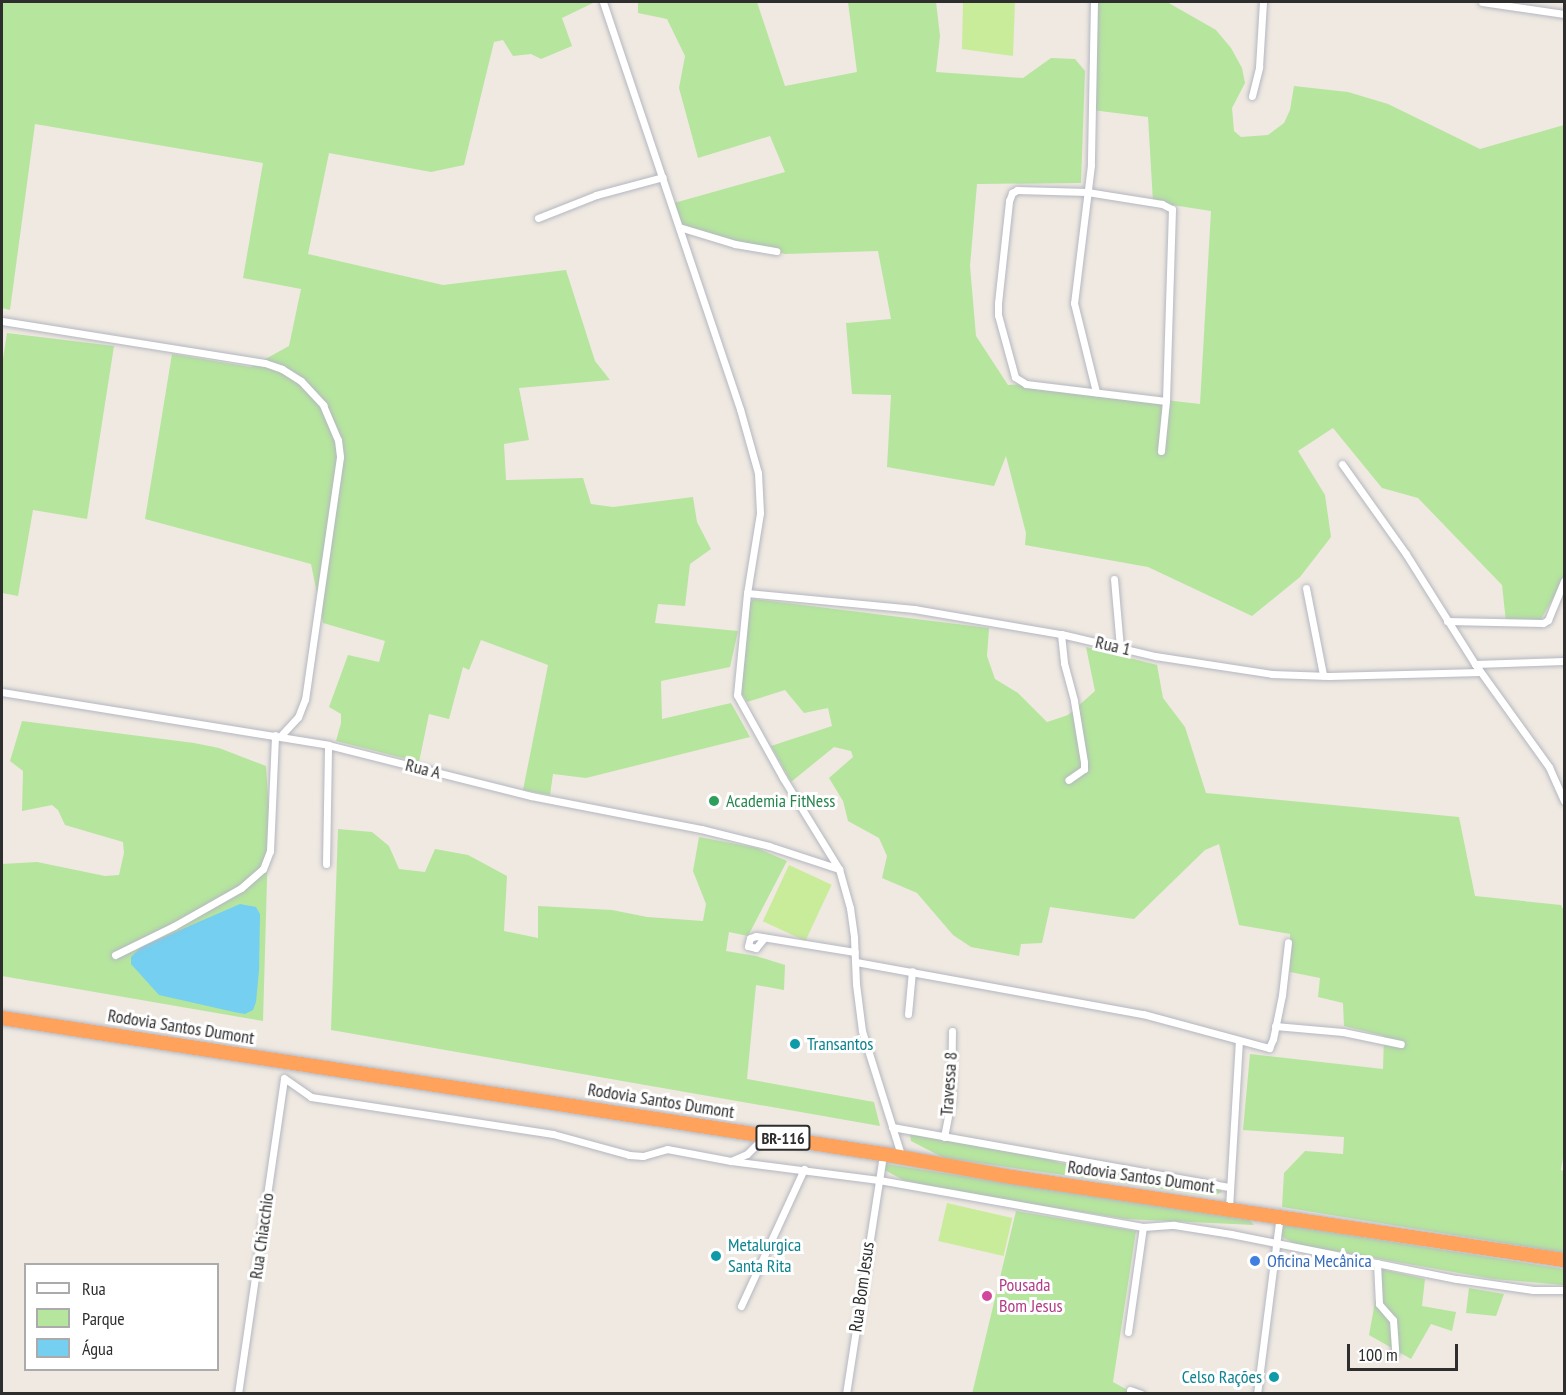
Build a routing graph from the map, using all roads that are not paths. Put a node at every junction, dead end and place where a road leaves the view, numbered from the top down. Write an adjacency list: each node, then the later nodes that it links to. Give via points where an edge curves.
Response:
1 (603, 2): 7 (street)
2 (1094, 2): 8 (street, via 1092,143)
3 (1263, 2): 6 (street, via 1259,68)
4 (1482, 2): 5 (street)
5 (1564, 14)
6 (1252, 96)
7 (663, 177): 9 (street, via 596,195); 10 (street)
8 (1087, 192): 13 (street, via 1074,303); 13 (street, via 1012,193 998,315 1017,380); 14 (street, via 1172,209)
9 (538, 218)
10 (679, 227): 11 (street, via 735,244); 20 (street, via 758,473 760,513)
11 (776, 251)
12 (2, 321): 29 (street, via 265,363 301,381 323,405 338,440 340,457 305,699 298,717)
13 (1096, 392): 14 (street)
14 (1166, 401): 15 (street)
15 (1161, 451)
16 (1342, 464): 21 (street, via 1406,554)
17 (1114, 579): 23 (street)
18 (1564, 581): 21 (street, via 1548,620 1543,623)
19 (1306, 588): 27 (street)
20 (747, 593): 22 (street, Rua 1, via 914,609); 34 (street, via 737,680 740,704)
21 (1447, 621): 25 (street)
22 (1061, 634): 23 (street, Rua 1); 31 (street, via 1084,762 1084,769)
23 (1120, 648): 27 (street, Rua 1, via 1227,669)
24 (1564, 661): 25 (street)
25 (1474, 664): 26 (street)
26 (1480, 672): 27 (street, Rua 1); 32 (street, via 1549,767)
27 (1323, 675)
28 (2, 692): 29 (street, Rua A)
29 (277, 736): 30 (street, Rua A); 38 (street, via 270,851 263,869 241,888)
30 (328, 745): 33 (street); 34 (street, Rua A, via 531,796 701,829 770,846)
31 (1068, 780)
32 (1564, 801)
33 (326, 864)
34 (839, 870): 37 (street, via 850,908)
35 (764, 938): 37 (street)
36 (1288, 942): 43 (street)
37 (855, 952): 39 (street)
38 (115, 955)
39 (856, 962): 40 (street); 47 (street, via 862,1032)
40 (912, 971): 41 (street); 45 (street, via 1143,1014)
41 (908, 1014)
42 (2, 1018): 48 (highway, Rodovia Santos Dumont / BR-116)
43 (1275, 1026): 45 (street, via 1269,1048); 46 (street, via 1342,1032)
44 (952, 1031): 49 (street, Travessa 8, via 951,1102)
45 (1239, 1042): 55 (street)
46 (1401, 1044)
47 (892, 1127): 49 (street); 51 (street)
48 (765, 1136): 50 (highway, Rodovia Santos Dumont / BR-116); 52 (street, via 747,1154)
49 (944, 1137): 55 (street)
50 (883, 1154): 51 (highway, Rodovia Santos Dumont / BR-116); 54 (street, Rua Bom Jesus)
51 (902, 1158): 56 (highway, Rodovia Santos Dumont / BR-116)
52 (731, 1161): 53 (street); 67 (street, Rua Chiacchio, via 667,1149 629,1155 553,1134 314,1098 284,1078)
53 (804, 1169): 54 (street); 63 (street)
54 (879, 1180): 58 (street); 68 (street, Rua Bom Jesus)
55 (1229, 1187): 56 (street)
56 (1229, 1208): 57 (highway, Rodovia Santos Dumont / BR-116)
57 (1280, 1215): 59 (street); 60 (highway, Rodovia Santos Dumont / BR-116)
58 (1143, 1227): 59 (street, via 1174,1226); 64 (street)
59 (1275, 1243): 61 (street); 70 (street)
60 (1564, 1260)
61 (1377, 1263): 62 (street, via 1533,1290); 65 (street, via 1379,1305 1393,1320)
62 (1564, 1290)
63 (741, 1306)
64 (1128, 1332)
65 (1395, 1352)
66 (1130, 1390): 69 (street)
67 (238, 1394)
68 (846, 1394)
69 (1141, 1394)
70 (1257, 1394)

